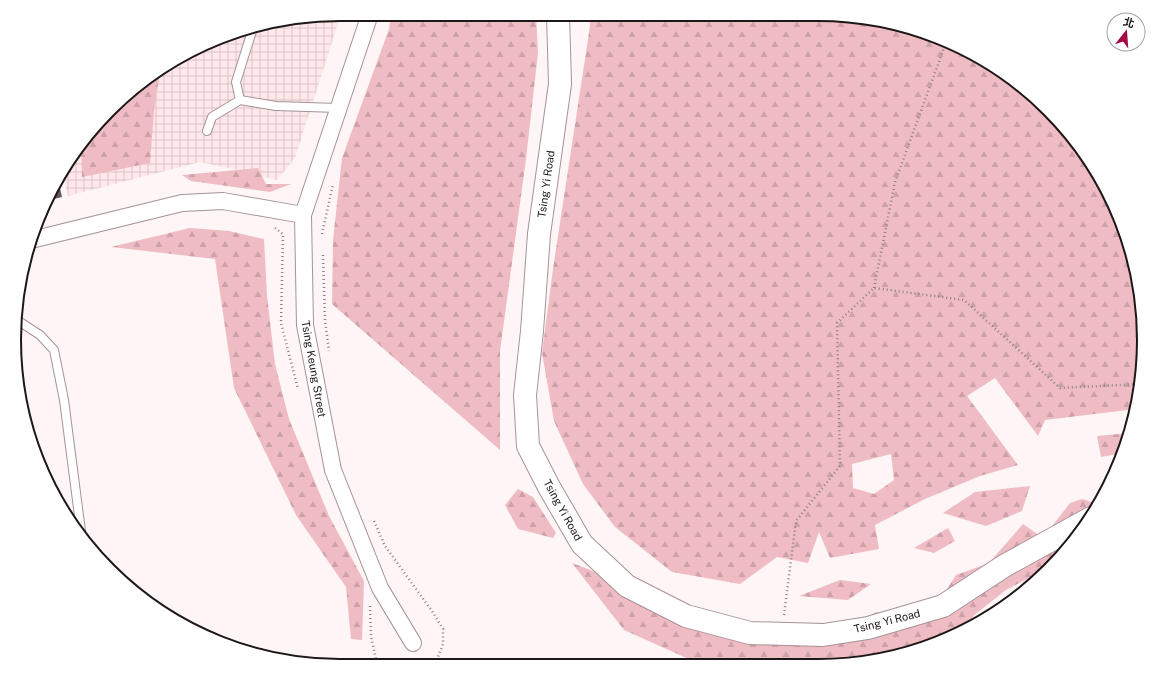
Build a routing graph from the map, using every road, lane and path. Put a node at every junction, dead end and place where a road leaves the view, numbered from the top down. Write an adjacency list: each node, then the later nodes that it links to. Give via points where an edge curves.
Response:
1 (368, 21): 6 (street, Tsing Keung Street)
2 (558, 21): 23 (main road, Tsing Yi Road, via 560,84 539,234 525,395 528,446 582,544 627,586 686,616 750,633)
3 (251, 34): 5 (lane, via 236,82)
4 (943, 47): 14 (path, via 895,182)
5 (240, 100): 6 (lane, via 276,106); 7 (lane, via 212,117)
6 (338, 108): 9 (street, Tsing Keung Street)
7 (207, 131)
8 (333, 183): 12 (path)
9 (303, 215): 11 (street, via 223,201 182,203); 24 (street, Tsing Keung Street, via 305,325 333,470 380,588)
10 (272, 226): 18 (path, via 283,234 281,323)
11 (38, 238)
12 (322, 241)
13 (322, 249): 16 (path, via 325,320)
14 (874, 288): 17 (path, via 964,300 1060,388); 23 (path, via 837,323 840,466 796,521)
15 (22, 323): 20 (lane, via 40,335 54,350 64,400)
16 (330, 356)
17 (1134, 384)
18 (299, 391)
19 (372, 519): 26 (path, via 385,546 443,629 443,644)
20 (80, 524)
21 (1077, 526): 23 (main road, Tsing Yi Road, via 1004,566 943,606 868,628 823,635)
22 (370, 601): 25 (path, via 371,636)
23 (782, 634)
24 (413, 643)
25 (376, 659)
26 (437, 659)

